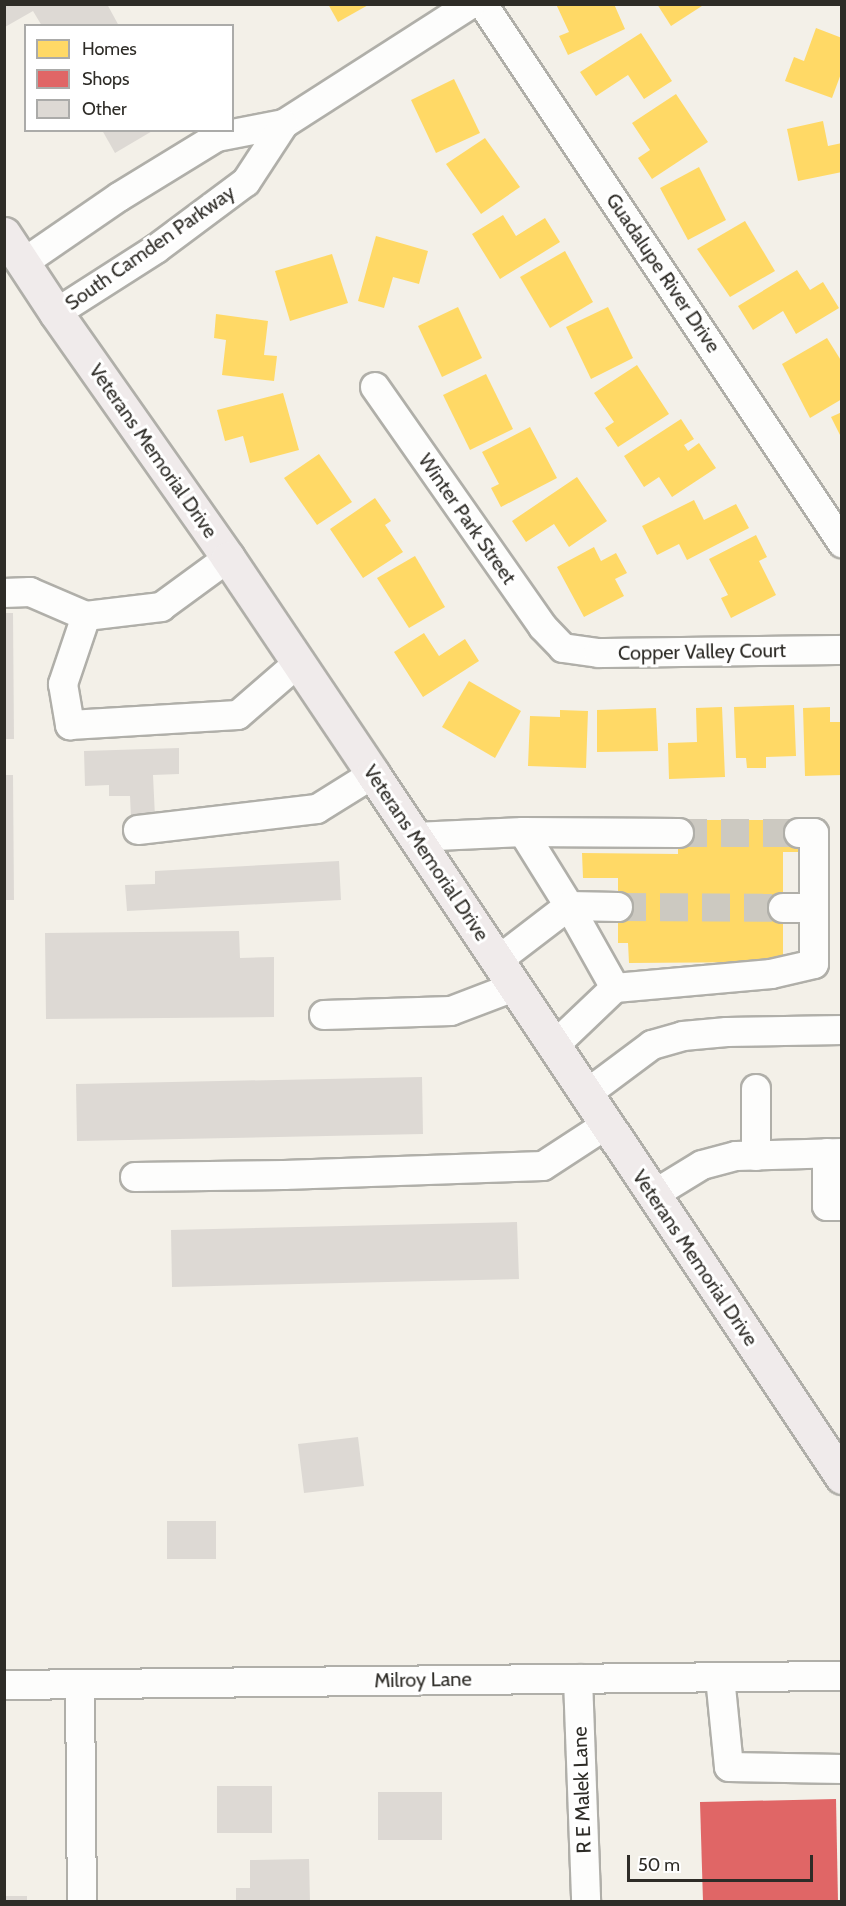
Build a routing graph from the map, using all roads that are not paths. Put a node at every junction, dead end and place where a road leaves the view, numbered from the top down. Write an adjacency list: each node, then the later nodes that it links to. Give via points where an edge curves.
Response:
1 (471, 4): 3 (street, South Camden Parkway)
2 (483, 4): 8 (street, Guadalupe River Drive)
3 (284, 124): 5 (street, South Camden Parkway, via 217,137 119,197); 6 (street, South Camden Parkway, via 246,182 156,249)
4 (4, 234): 5 (main road, Veterans Memorial Drive)
5 (23, 263): 6 (main road, Veterans Memorial Drive)
6 (56, 313): 9 (main road, Veterans Memorial Drive)
7 (375, 387): 12 (street, Winter Park Street, via 543,627)
8 (842, 543)
9 (228, 558): 11 (street, via 161,607); 14 (main road, Veterans Memorial Drive)
10 (4, 593): 11 (street, via 30,592)
11 (86, 616): 14 (street, via 63,684 70,725 238,715)
12 (563, 648): 13 (street, Copper Valley Court, via 599,653)
13 (842, 650)
14 (298, 663): 15 (main road, Veterans Memorial Drive)
15 (373, 774): 16 (street, via 317,809); 20 (main road, Veterans Memorial Drive)
16 (138, 830)
17 (523, 832): 18 (street); 20 (street); 21 (street)
18 (679, 833)
19 (807, 833): 24 (street)
20 (415, 837): 25 (main road, Veterans Memorial Drive)
21 (569, 906): 22 (street); 25 (street); 26 (street)
22 (618, 907)
23 (783, 908): 24 (street)
24 (814, 908): 26 (street, via 814,964 771,974)
25 (505, 974): 27 (street, via 451,1011); 29 (main road, Veterans Memorial Drive)
26 (615, 988): 29 (street)
27 (324, 1015)
28 (842, 1030): 31 (street, via 683,1036 652,1045)
29 (553, 1047): 31 (main road, Veterans Memorial Drive)
30 (756, 1089): 34 (street)
31 (585, 1095): 32 (main road, Veterans Memorial Drive)
32 (606, 1125): 35 (street, via 543,1166); 36 (main road, Veterans Memorial Drive)
33 (834, 1153): 34 (street); 37 (street, via 827,1206)
34 (756, 1156): 36 (street, via 736,1156 702,1165)
35 (135, 1177)
36 (653, 1195): 38 (main road, Veterans Memorial Drive)
37 (842, 1206)
38 (842, 1477)
39 (842, 1676): 40 (street, Milroy Lane)
40 (720, 1677): 41 (street, Milroy Lane); 44 (street, via 729,1767)
41 (578, 1679): 42 (street, Milroy Lane); 46 (street, R E Malek Lane)
42 (80, 1684): 43 (street, Milroy Lane); 45 (street)
43 (4, 1685)
44 (842, 1769)
45 (82, 1902)
46 (586, 1902)

